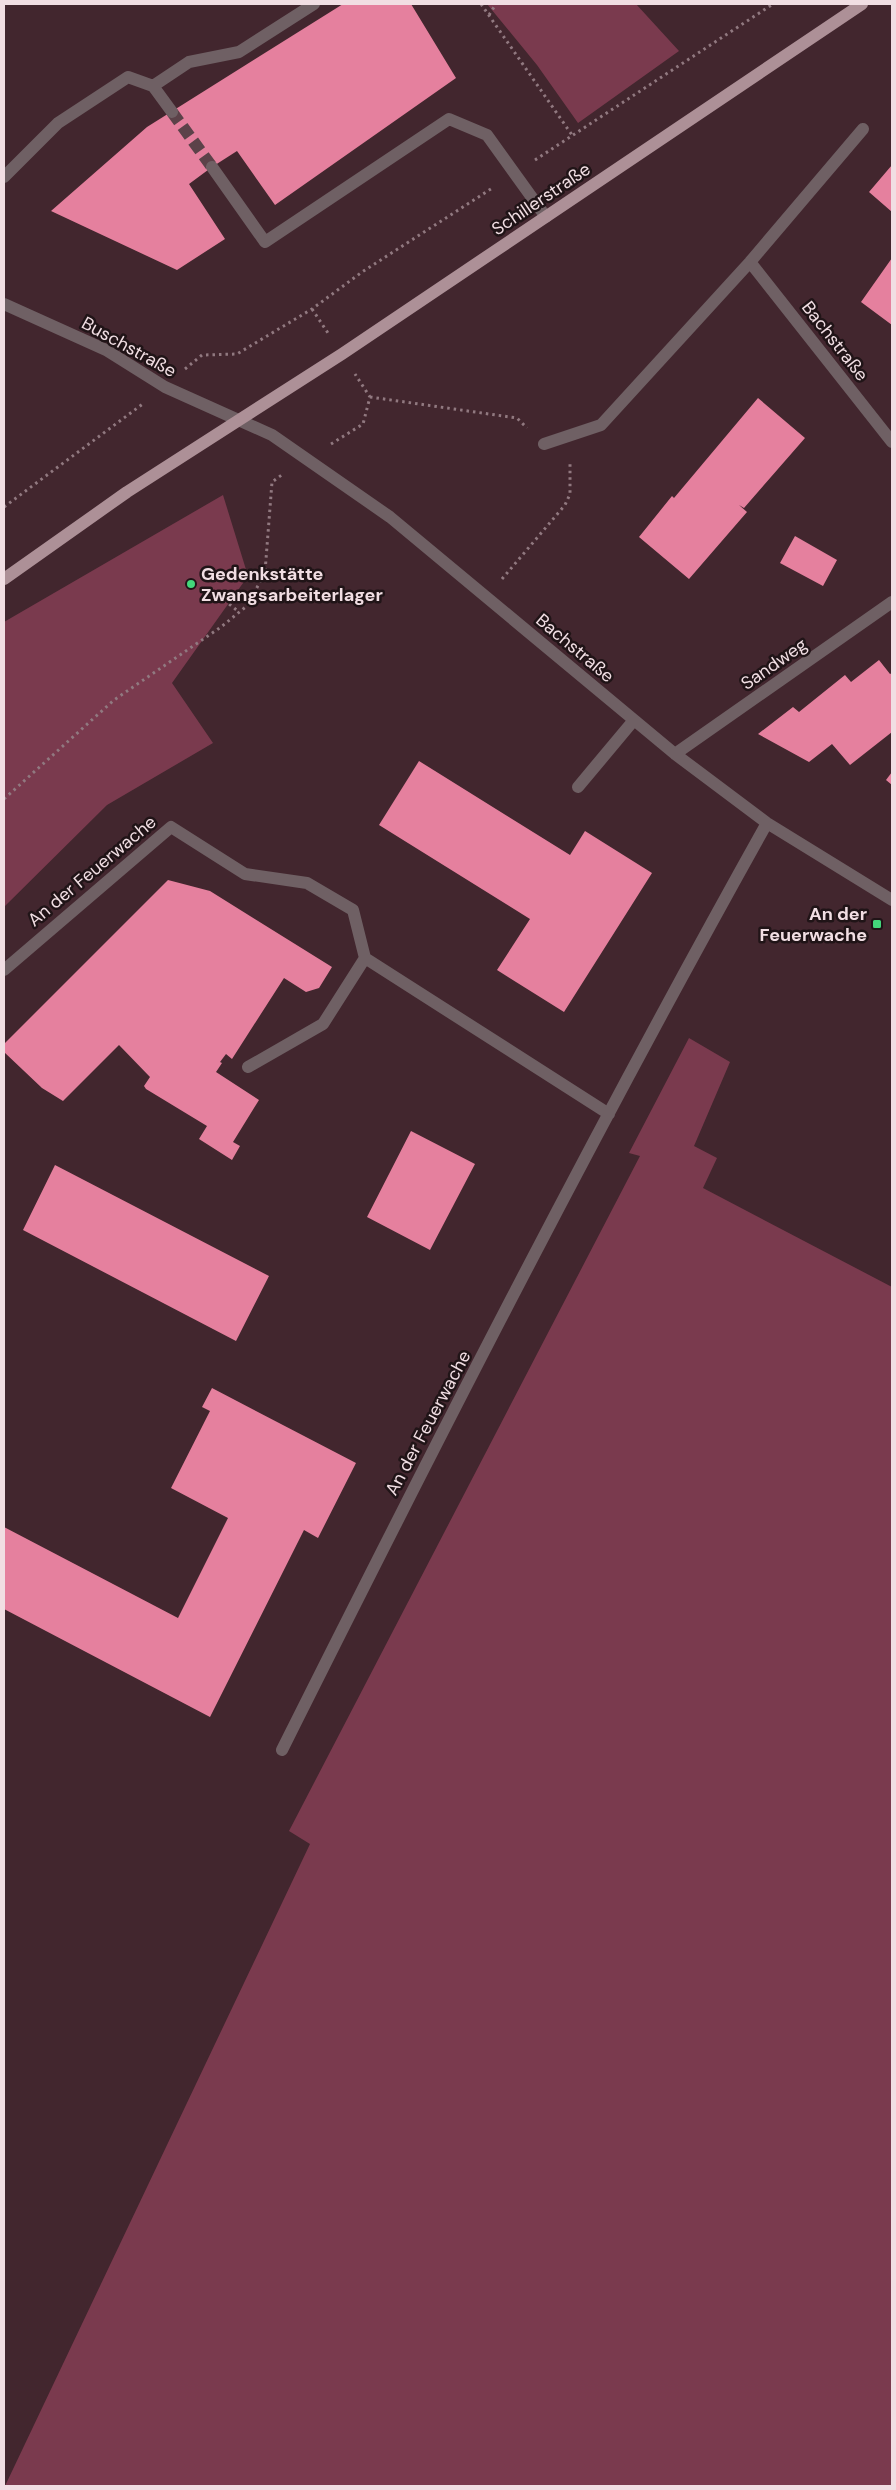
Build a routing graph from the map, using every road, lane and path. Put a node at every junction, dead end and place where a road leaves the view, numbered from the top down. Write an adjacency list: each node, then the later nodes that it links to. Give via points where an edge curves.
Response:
1 (314, 4): 7 (street, via 239,52 188,62)
2 (481, 4): 6 (path)
3 (496, 4): 6 (path)
4 (773, 4): 10 (path)
5 (862, 4): 14 (main road, Schillerstraße)
6 (489, 15): 10 (path)
7 (153, 86): 8 (street); 13 (street, via 128,77 58,123)
8 (172, 112)
9 (864, 129): 15 (street)
10 (572, 135): 12 (path)
11 (212, 167): 12 (street, via 265,242 449,119 487,135)
12 (514, 174): 14 (street); 17 (path, via 362,272)
13 (4, 177)
14 (546, 217): 18 (main road, Schillerstraße)
15 (750, 262): 22 (street, via 601,425); 23 (street, Bachstraße)
16 (4, 304): 19 (street, Buschstraße, via 106,350)
17 (312, 310): 18 (path); 19 (path, via 237,354 202,355)
18 (342, 354): 20 (path); 21 (main road, Schillerstraße)
19 (165, 387): 21 (street, Buschstraße); 27 (path)
20 (370, 397): 24 (path, via 517,418); 25 (path, via 363,424)
21 (238, 421): 25 (street, Bachstraße, via 272,435); 28 (main road, Schillerstraße, via 127,492)
22 (569, 436): 24 (street); 30 (path, via 570,494 565,505)
23 (892, 442)
24 (544, 444)
25 (308, 459): 30 (street, Bachstraße, via 390,517)
26 (272, 482): 32 (path, via 266,572 248,606)
27 (4, 507)
28 (4, 579)
29 (219, 596): 32 (path)
30 (486, 596): 33 (street, Bachstraße)
31 (892, 602): 34 (street, Sandweg)
32 (239, 612): 36 (path, via 114,700)
33 (634, 720): 34 (street, Bachstraße); 35 (street)
34 (675, 754): 37 (street, Bachstraße)
35 (578, 787)
36 (4, 799)
37 (767, 823): 38 (street, Bachstraße); 42 (street, An der Feuerwache)
38 (892, 900)
39 (365, 958): 40 (street, An der Feuerwache, via 353,910 308,883 245,874 170,827); 41 (street, via 323,1024); 42 (street)
40 (4, 970)
41 (248, 1067)
42 (609, 1114): 43 (street, An der Feuerwache, via 412,1490)
43 (282, 1750)

